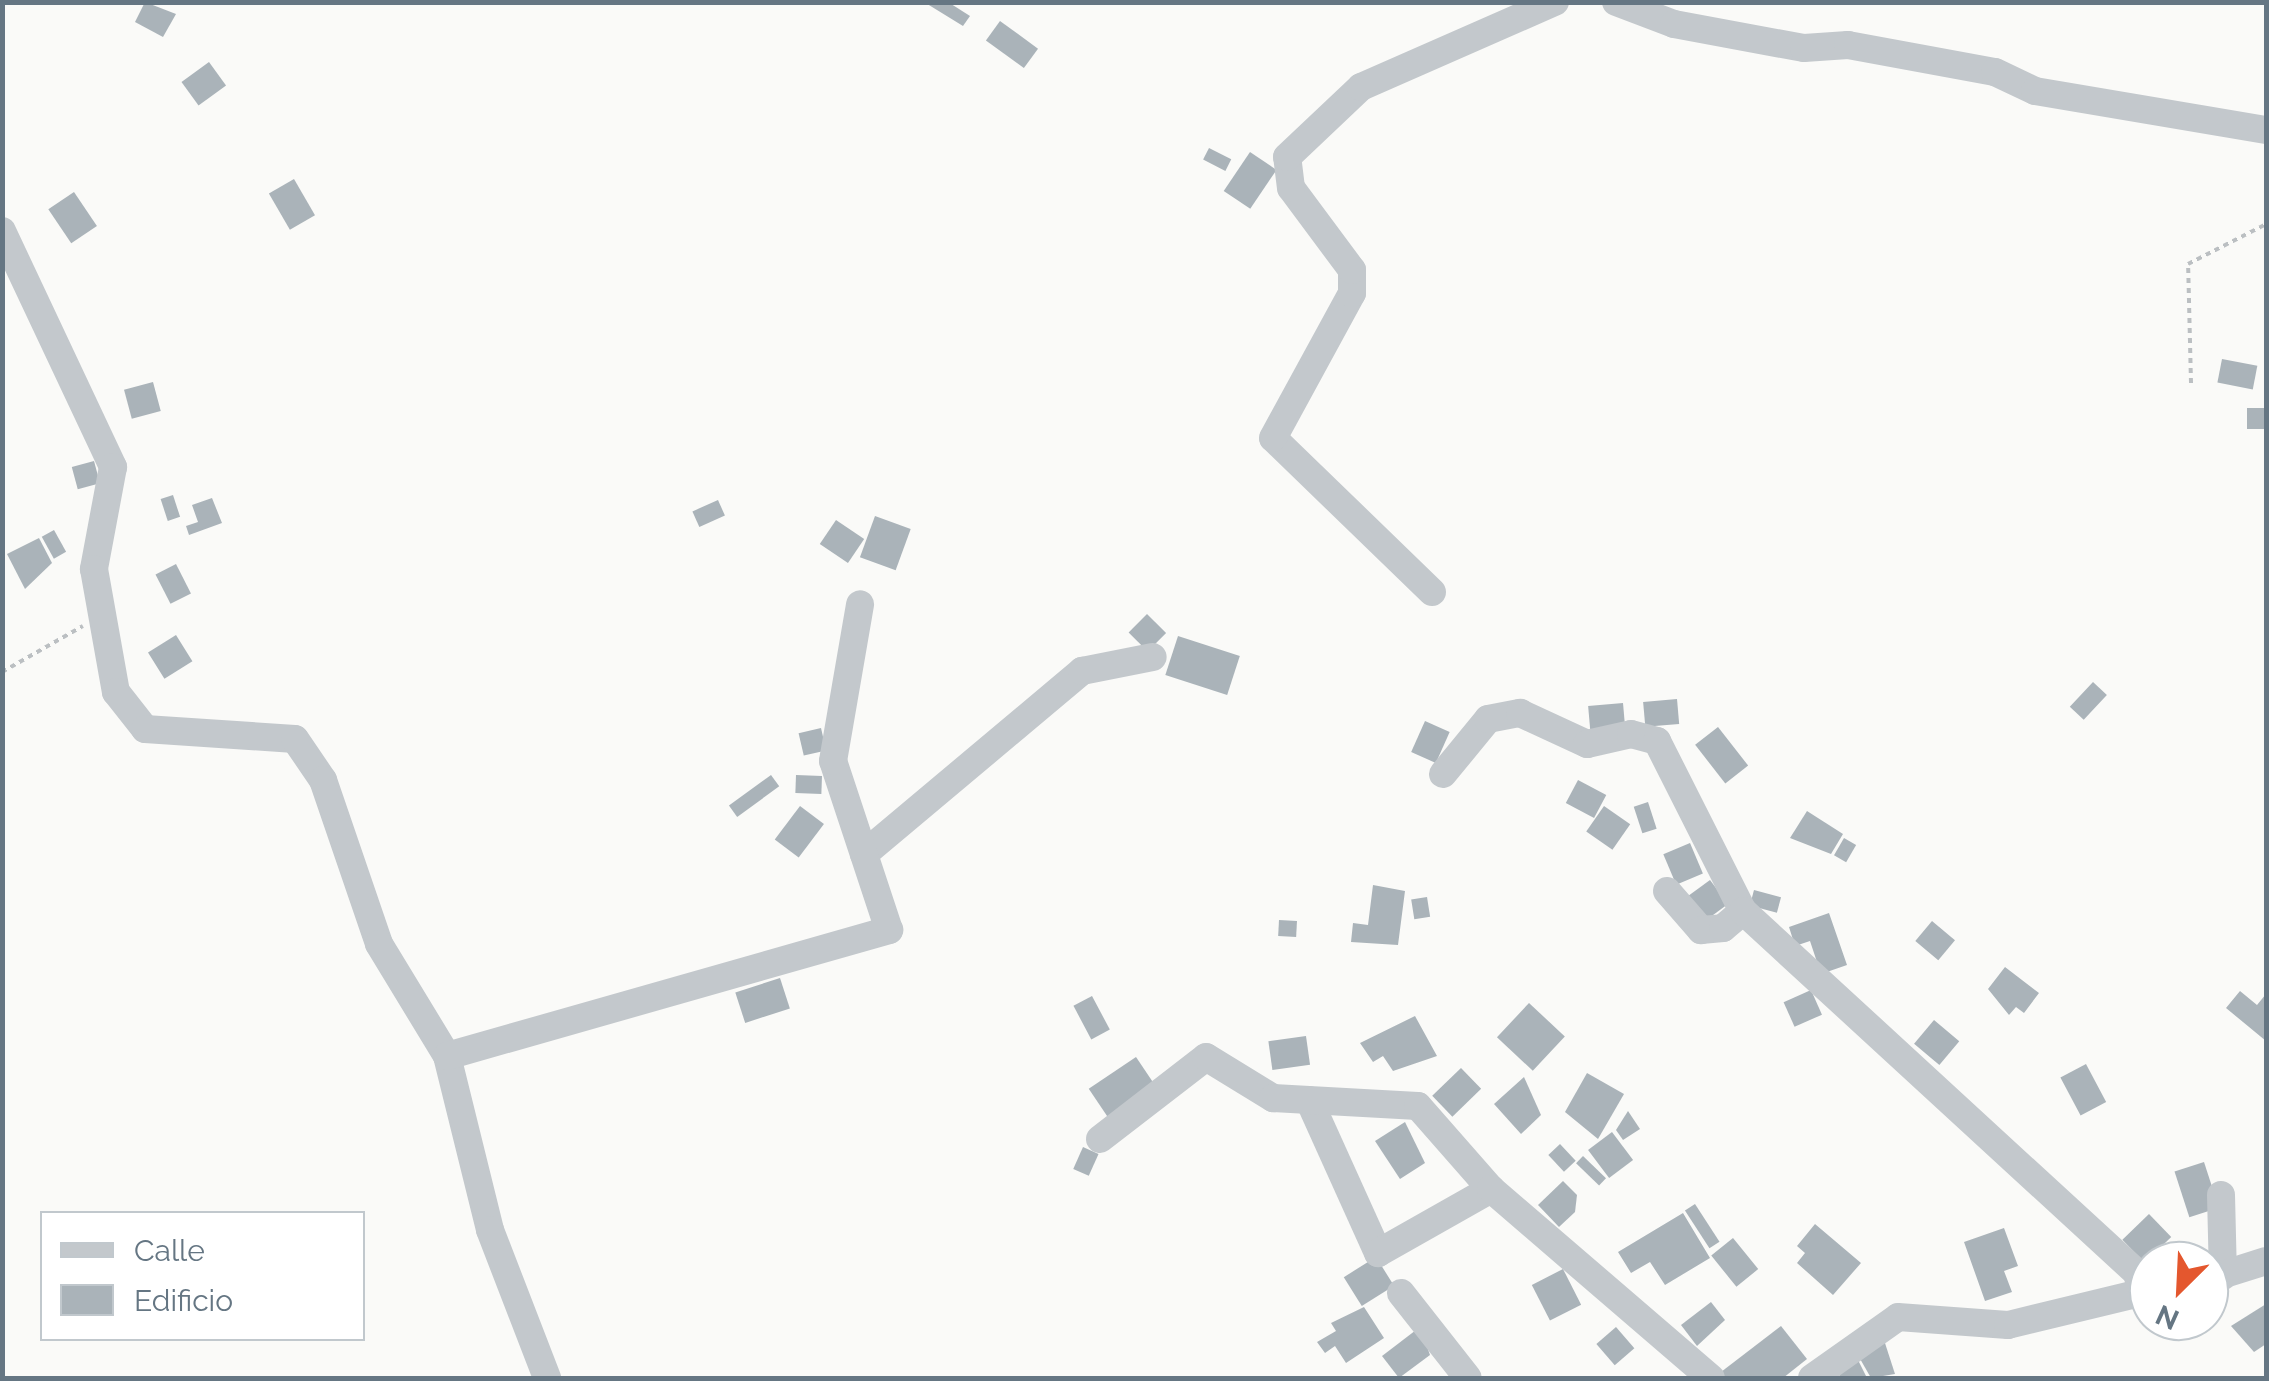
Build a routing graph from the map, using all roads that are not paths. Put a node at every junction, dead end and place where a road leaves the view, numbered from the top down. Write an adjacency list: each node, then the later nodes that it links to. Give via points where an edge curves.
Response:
1 (1555, 2): 5 (street, via 1361,86 1287,157 1290,188 1352,270 1352,293 1273,438)
2 (1616, 2): 3 (street, via 1674,24 1804,48 1866,48 1996,72 2035,91)
3 (2266, 130)
4 (2, 231): 12 (street, via 113,467 94,569 116,692 146,729 295,739 323,780 379,944)
5 (1432, 592)
6 (860, 604): 9 (street, via 834,761)
7 (1153, 657): 9 (street, via 1082,671)
8 (1443, 774): 11 (street, via 1488,719 1520,713 1587,744 1632,734 1657,741)
9 (864, 854): 12 (street, via 889,930)
10 (1666, 891): 11 (street, via 1701,930 1723,928)
11 (1744, 911): 19 (street)
12 (447, 1056): 23 (street, via 490,1230)
13 (1309, 1100): 14 (street, via 1273,1098 1206,1057); 15 (street, via 1418,1106); 15 (street, via 1378,1253)
14 (1100, 1139)
15 (1491, 1189): 25 (street)
16 (2221, 1195): 17 (street)
17 (2218, 1241)
18 (2266, 1261): 20 (street)
19 (2129, 1266)
20 (2229, 1274)
21 (1401, 1293): 24 (street)
22 (2129, 1296): 26 (street, via 2008,1325 1898,1317)
23 (547, 1378)
24 (1468, 1378)
25 (1711, 1378)
26 (1812, 1378)

